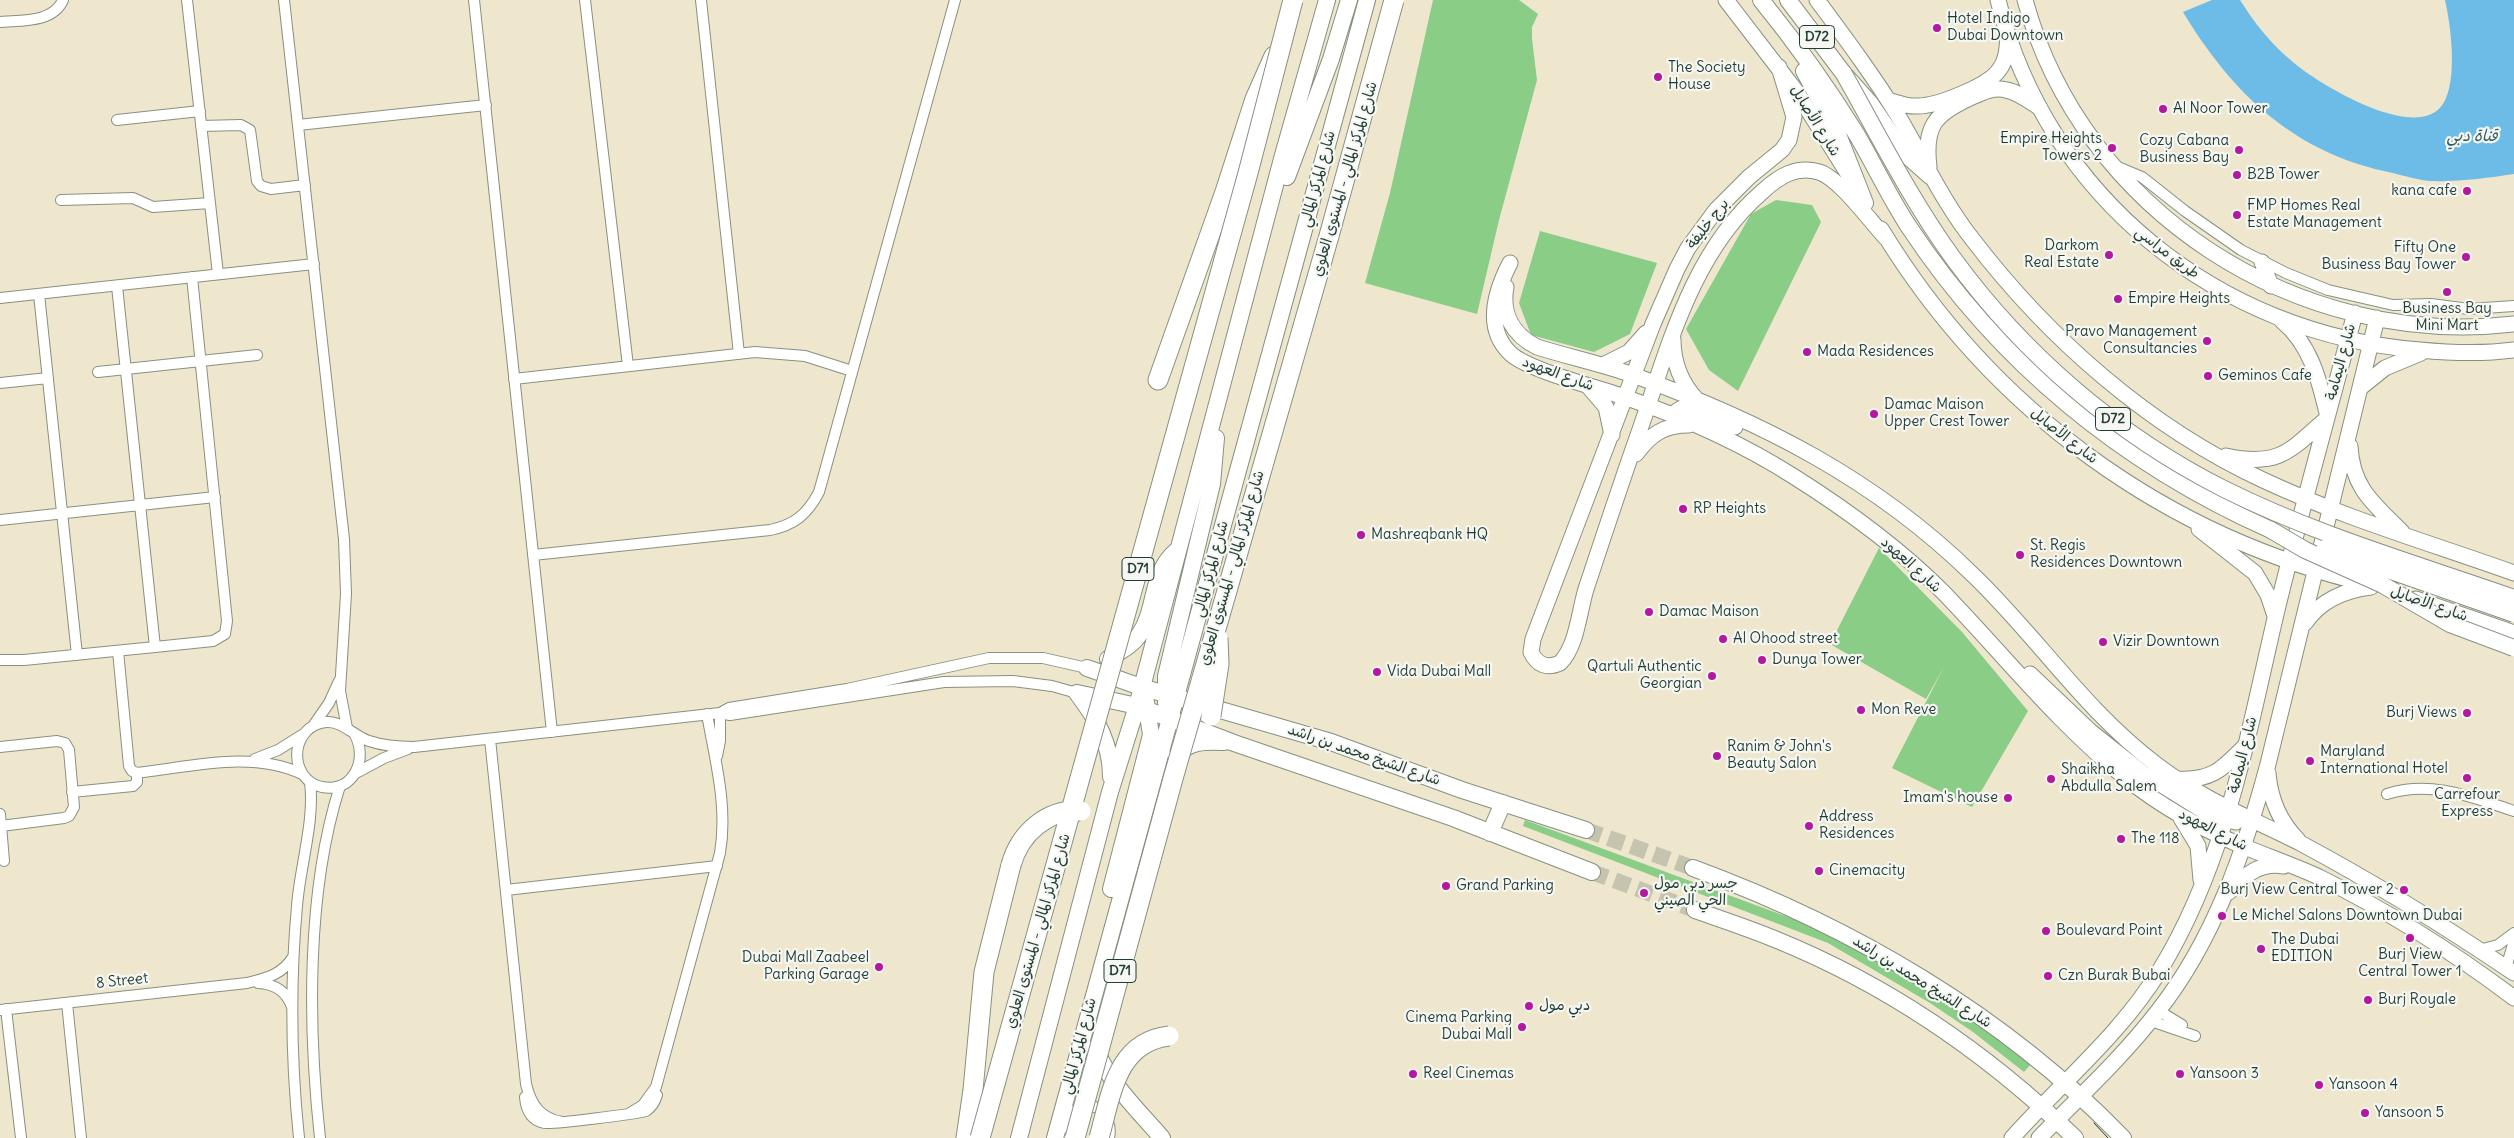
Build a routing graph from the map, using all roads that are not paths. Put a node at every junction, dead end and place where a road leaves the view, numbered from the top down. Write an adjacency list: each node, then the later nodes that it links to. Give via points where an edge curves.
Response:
1 (63, 0): 19 (street, via 48,16)
2 (187, 0): 28 (street)
3 (284, 0): 30 (street)
4 (474, 0): 26 (street)
5 (585, 0): 64 (street)
6 (701, 0): 60 (street)
7 (955, 0): 66 (street)
8 (1293, 0): 22 (highway, شارع المركز المالي - المستوى العلوي / D71, bridge)
9 (1327, 0): 40 (main road, D71)
10 (1349, 0): 40 (main road, via 1331,59)
11 (1367, 0): 109 (main road, شارع المركز المالي)
12 (1394, 0): 107 (highway, شارع المركز المالي - المستوى العلوي / D71, bridge)
13 (1726, 0): 23 (street, شارع الأصايل)
14 (1761, 0): 20 (main road, شارع الأصايل / D72)
15 (1788, 0): 24 (main road, D72)
16 (1817, 0): 25 (street)
17 (1998, 0): 21 (street, طريق مراسي)
18 (2025, 0): 32 (street, طريق مراسي, via 2038,40 2057,80 2088,132)
19 (0, 22)
20 (1781, 24): 37 (main road, via 1837,132); 94 (main road, شارع الأصايل / D72, via 1840,107 1926,252 2008,351 2066,405 2130,454 2192,492)
21 (2009, 35): 25 (street, via 2005,60 1990,79 1928,105 1910,106); 27 (street, طريق مراسي)
22 (1282, 40): 70 (highway, bridge, via 1255,99); 200 (highway, شارع المركز المالي - المستوى العلوي / D71, bridge)
23 (1779, 67): 37 (street, شارع الأصايل, via 1813,116); 39 (street, برج خليفة, via 1794,117 1789,140 1782,150 1732,193)
24 (1844, 74): 33 (main road, via 1870,103 1904,153); 104 (main road, D72, bridge, via 1915,201 1953,258 2020,338 2097,408 2173,461 2250,501 2348,540)
25 (1888, 100): 33 (street)
26 (486, 105): 30 (street); 69 (street)
27 (2040, 108): 33 (street, via 2013,92 1996,89 1951,107 1942,113 1930,131 1927,142); 51 (street, طريق مراسي, via 2086,177 2144,238 2200,278)
28 (200, 111): 29 (street); 31 (street)
29 (117, 120)
30 (298, 125): 34 (street)
31 (201, 126): 34 (street, via 241,125 250,130 257,181 261,186 271,189); 36 (street)
32 (2114, 166): 41 (street, via 2142,177 2220,237); 46 (street, طريق مراسي, via 2152,206 2193,240 2244,273)
33 (1930, 176): 85 (street, via 1987,258 2064,341 2135,401)
34 (305, 185): 42 (street)
35 (61, 200): 36 (street, via 133,198 154,207)
36 (210, 203): 43 (street)
37 (1865, 203): 38 (street, شارع الأصايل)
38 (1886, 238): 55 (street, via 1833,179 1821,172 1808,170 1783,175 1752,200 1725,230 1702,268); 93 (street, شارع الأصايل, via 1965,344 2027,407 2096,462)
39 (1688, 248): 53 (street, برج خليفة); 71 (street, via 1678,287)
40 (1258, 255): 78 (main road, D71)
41 (2262, 262): 46 (street); 49 (street, via 2321,287 2375,302 2469,309)
42 (314, 264): 43 (street); 118 (street, via 344,539 346,594)
43 (218, 274): 44 (street)
44 (192, 277): 45 (street); 62 (street)
45 (116, 286): 47 (street); 65 (street)
46 (2271, 286): 50 (street, طريق مراسي)
47 (39, 294): 48 (street); 68 (street)
48 (0, 298)
49 (2514, 306)
50 (2355, 313): 52 (street, طريق مراسي); 56 (street, شارع اليمامة)
51 (2274, 316): 56 (street, طريق مراسي); 79 (street, via 2293,332 2307,353 2317,374)
52 (2377, 318): 54 (street, طريق مراسي, via 2447,327); 57 (street, شارع اليمامة)
53 (1653, 324): 63 (street, via 1629,352); 71 (street, برج خليفة)
54 (2514, 324)
55 (1674, 332): 71 (street); 76 (street, via 1679,372)
56 (2348, 340): 57 (street, طريق مراسي); 79 (street, شارع اليمامة)
57 (2370, 345): 59 (street, طريق مراسي); 74 (street, شارع اليمامة)
58 (2514, 350): 59 (street, طريق مراسي, via 2482,353)
59 (2426, 351): 74 (street, via 2385,368)
60 (739, 354): 64 (street); 66 (street, via 772,352 805,356)
61 (257, 355): 62 (street)
62 (201, 361): 65 (street); 87 (street)
63 (1602, 365): 71 (street, شارع العهود); 73 (street, شارع العهود, via 1537,348 1518,335 1506,315 1504,303 1510,263 1500,284 1494,310 1500,341 1511,354 1524,362)
64 (628, 366): 69 (street)
65 (125, 369): 67 (street); 89 (street)
66 (852, 371): 97 (street, via 819,492 800,518 770,530)
67 (98, 372)
68 (48, 378): 72 (street); 91 (street)
69 (514, 379): 97 (street)
70 (1158, 380)
71 (1645, 380): 75 (street, برج خليفة); 76 (street, شارع العهود); 77 (street)
72 (0, 383)
73 (1587, 384): 75 (street, شارع العهود); 83 (street, via 1606,407)
74 (2360, 388): 82 (street, شارع اليمامة)
75 (1626, 398): 77 (street, شارع العهود); 83 (street, برج خليفة)
76 (1700, 403): 84 (street, شارع العهود)
77 (1648, 406): 80 (street, شارع العهود); 86 (street)
78 (1214, 416): 96 (main road, D71); 119 (main road, via 1212,484)
79 (2326, 417): 85 (street, via 2294,448 2276,458 2241,459); 88 (street, شارع اليمامة)
80 (1678, 418): 81 (street, شارع العهود); 84 (street, via 1676,413 1682,408 1774,441)
81 (1696, 426): 86 (street, via 1672,426 1660,430 1647,439); 115 (street, شارع العهود, via 1738,444 1846,511 1942,591)
82 (2349, 434): 90 (street, شارع اليمامة); 95 (street, via 2354,472 2360,487)
83 (1612, 435): 86 (street, برج خليفة, via 1531,645 1534,659 1540,664 1560,664 1568,652)
84 (1796, 445): 146 (street, شارع العهود, via 1882,498 1952,554 2014,617 2085,702 2130,743)
85 (2213, 452): 88 (street, via 2261,479)
86 (1628, 463)
87 (215, 497): 89 (street); 111 (street, via 228,628 220,639 213,641)
88 (2306, 498): 90 (street); 98 (street, شارع اليمامة)
89 (140, 504): 91 (street); 111 (street)
90 (2331, 508): 95 (street); 101 (street, شارع اليمامة)
91 (62, 513): 92 (street); 114 (street)
92 (0, 520)
93 (2189, 520): 98 (street, شارع الأصايل); 106 (street, via 2255,573)
94 (2271, 530): 105 (main road, شارع الأصايل / D72, bridge); 112 (main road, bridge, via 2305,550 2383,585 2450,624)
95 (2405, 535): 99 (street)
96 (1180, 548): 117 (main road, via 1160,572 1140,635 1116,654); 120 (main road, D71)
97 (533, 555): 131 (street)
98 (2289, 562): 101 (street, شارع الأصايل); 106 (street, شارع اليمامة)
99 (2493, 565): 100 (street); 102 (street)
100 (2514, 567)
101 (2316, 571): 103 (street, شارع الأصايل); 108 (street, شارع اليمامة)
102 (2514, 573)
103 (2380, 587): 108 (street, via 2348,592 2329,600 2309,617); 110 (street, شارع الأصايل)
104 (2514, 598)
105 (2514, 614)
106 (2276, 617): 137 (street, شارع اليمامة)
107 (1216, 625): 127 (highway, bridge, via 1219,654); 203 (highway, شارع المركز المالي - المستوى العلوي / D71, bridge)
108 (2302, 628): 142 (street, شارع اليمامة)
109 (1195, 630): 119 (main road, شارع المركز المالي); 126 (main road, via 1198,673 1202,682 1208,691)
110 (2514, 633)
111 (155, 647): 113 (street)
112 (2514, 648)
113 (118, 651): 114 (street); 143 (street, via 129,766)
114 (77, 655): 116 (street)
115 (2004, 659): 156 (street, شارع العهود, via 2082,740 2128,780); 158 (street, via 2032,675 2097,737 2144,774 2210,815)
116 (0, 660)
117 (1087, 668): 120 (main road, شارع الشيخ محمد بن راشد); 124 (street, via 1043,658 988,658 847,689 729,708)
118 (340, 678): 129 (street); 130 (street, via 341,703)
119 (1173, 678): 122 (main road)
120 (1141, 687): 122 (main road, شارع الشيخ محمد بن راشد); 123 (main road, D71)
121 (1078, 693): 123 (main road, شارع الشيخ محمد بن راشد); 124 (street, via 1019,682 944,682 734,714); 150 (main road, via 1099,724 1107,746 1111,768)
122 (1170, 695): 126 (main road, شارع الشيخ محمد بن راشد); 128 (main road)
123 (1142, 707): 128 (main road, شارع الشيخ محمد بن راشد); 133 (main road, D71); 134 (main road)
124 (720, 713): 125 (street); 140 (street)
125 (707, 714): 131 (street); 140 (street)
126 (1238, 714): 153 (main road, شارع الشيخ محمد بن راشد, via 1331,742)
127 (1211, 716)
128 (1170, 717): 136 (main road, شارع الشيخ محمد بن راشد); 152 (main road, شارع المركز المالي / D71)
129 (313, 726): 130 (street, via 330,722); 132 (street)
130 (351, 731): 139 (street, via 384,745); 144 (street, via 362,754)
131 (552, 732): 135 (street)
132 (304, 733): 141 (street, via 278,750); 145 (street, via 296,753)
133 (1128, 733): 134 (main road, via 1144,728); 150 (main road, D71)
134 (1151, 735): 182 (main road, via 1095,952)
135 (490, 739): 139 (street); 171 (street)
136 (1234, 743): 152 (main road, via 1208,741 1184,748); 162 (main road, شارع الشيخ محمد بن راشد)
137 (2246, 745): 146 (street, via 2211,776); 158 (street, شارع اليمامة)
138 (0, 747): 149 (street, via 65,743 69,750)
139 (414, 747): 144 (street)
140 (717, 758): 167 (street, via 723,829)
141 (249, 760): 143 (street); 145 (street, via 277,764)
142 (2268, 764): 159 (street, شارع اليمامة); 164 (street, via 2269,787 2276,809)
143 (137, 773): 149 (street, via 137,782 133,786)
144 (356, 773): 148 (street)
145 (302, 774): 147 (street)
146 (2176, 778): 158 (street, شارع العهود)
147 (310, 782): 148 (street, via 330,788); 179 (street, via 312,804 298,887)
148 (340, 786): 198 (street, via 325,845 315,934 314,1041)
149 (72, 792): 160 (street, via 74,807 69,816)
150 (1110, 792): 201 (main road, D71)
151 (2387, 794): 155 (street, via 2410,788 2434,788)
152 (1148, 798): 182 (main road, شارع المركز المالي / D71)
153 (1503, 803): 161 (main road, شارع الشيخ محمد بن راشد); 162 (main road)
154 (1084, 811): 199 (highway, bridge, via 1066,812 1041,821 1027,833 1013,856 984,972 976,1071)
155 (2514, 811)
156 (2178, 813): 163 (street, شارع العهود); 172 (street, via 2198,846)
157 (0, 814): 160 (street)
158 (2228, 815): 159 (street, شارع العهود); 163 (street, شارع اليمامة)
159 (2252, 820): 164 (street, شارع العهود); 165 (street, شارع اليمامة)
160 (1, 826): 166 (street)
161 (1586, 830)
162 (1490, 832): 170 (main road, شارع الشيخ محمد بن راشد)
163 (2222, 837): 165 (street, شارع العهود); 172 (street, شارع اليمامة)
164 (2302, 844): 178 (street, شارع العهود, via 2422,912)
165 (2243, 847): 169 (street, شارع العهود); 173 (street, شارع اليمامة)
166 (4, 861)
167 (717, 866): 171 (street); 171 (street, via 656,1087 643,1105 630,1113 562,1122 538,1111 532,1104 526,1084)
168 (1693, 868): 191 (main road, شارع الشيخ محمد بن راشد, via 1795,908 1876,951 1954,999)
169 (2298, 868): 173 (street, via 2273,865 2256,869 2244,876); 177 (street, شارع العهود, via 2371,904)
170 (1592, 872)
171 (506, 890)
172 (2199, 891): 191 (street, شارع اليمامة, via 2171,952 2149,988 2123,1022)
173 (2221, 900): 188 (street, شارع اليمامة, via 2190,963)
174 (1696, 910): 193 (main road, شارع الشيخ محمد بن راشد, via 1776,939 1872,985 1962,1041)
175 (2514, 933): 178 (street, via 2498,945)
176 (2514, 941): 180 (street)
177 (2445, 948): 180 (street, via 2466,955 2494,971); 183 (street, شارع العهود)
178 (2479, 950): 180 (street, شارع العهود)
179 (294, 956): 181 (street, via 274,976); 186 (street)
180 (2510, 971)
181 (246, 983): 184 (street, 8 Street); 186 (street, via 275,986 289,999)
182 (1095, 984): 187 (main road, شارع المركز المالي / D71)
183 (2514, 998)
184 (67, 1002): 185 (street, 8 Street); 196 (street)
185 (3, 1009): 195 (street)
186 (292, 1009): 197 (street)
187 (1088, 1012): 202 (main road, شارع المركز المالي / D71); 206 (main road, via 1095,1046 1104,1067 1124,1097)
188 (2155, 1016): 189 (street); 192 (street, شارع اليمامة)
189 (2196, 1033)
190 (1168, 1036): 204 (highway, bridge, via 1142,1044 1126,1059 1118,1072)
191 (2066, 1083): 192 (main road, شارع الشيخ محمد بن راشد); 193 (street, شارع اليمامة)
192 (2080, 1096): 194 (street, شارع اليمامة); 210 (main road, شارع الشيخ محمد بن راشد)
193 (2042, 1106): 194 (main road, شارع الشيخ محمد بن راشد); 207 (street, شارع اليمامة)
194 (2057, 1120): 208 (street, شارع اليمامة); 209 (main road, شارع الشيخ محمد بن راشد)
195 (21, 1138)
196 (81, 1138)
197 (299, 1138)
198 (320, 1138)
199 (966, 1138)
200 (980, 1138)
201 (1019, 1138)
202 (1056, 1138): 205 (street, via 1069,1117 1083,1106 1092,1106 1107,1116 1111,1125)
203 (1075, 1138)
204 (1099, 1138)
205 (1109, 1138)
206 (1162, 1138)
207 (2012, 1138)
208 (2039, 1138)
209 (2075, 1138)
210 (2123, 1138)

